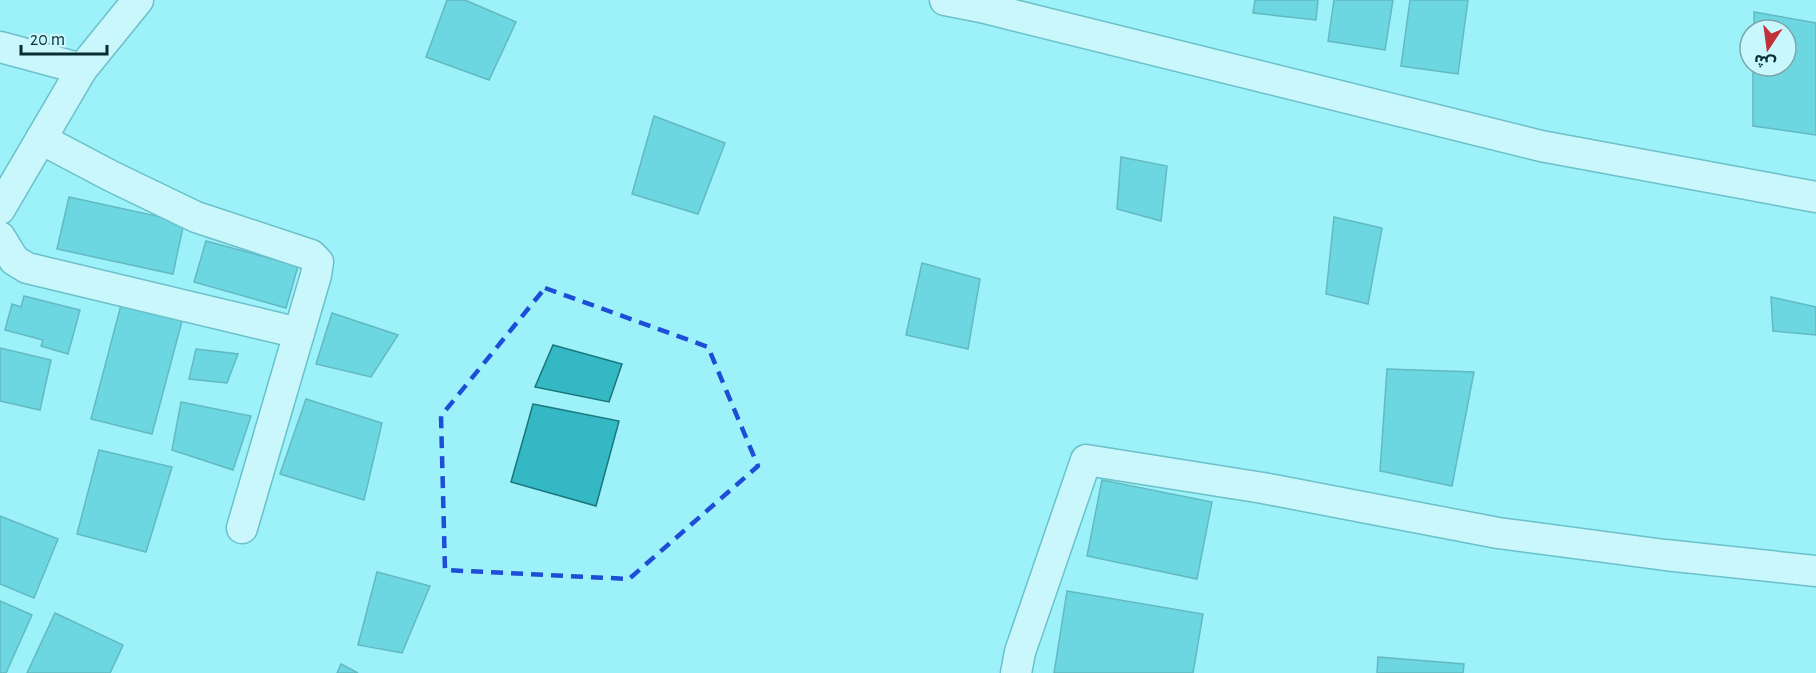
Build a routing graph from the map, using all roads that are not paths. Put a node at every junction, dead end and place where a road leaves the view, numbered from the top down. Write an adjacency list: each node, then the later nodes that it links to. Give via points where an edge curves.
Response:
1 (138, 0): 4 (street)
2 (945, 0): 6 (street, via 1541,146)
3 (0, 47): 4 (street)
4 (82, 69): 5 (street)
5 (41, 139): 7 (street); 9 (street, via 196,217 310,255 318,262)
6 (1816, 197)
7 (0, 209)
8 (0, 237): 9 (street, via 14,260 27,268)
9 (299, 333): 10 (street)
10 (242, 528)
11 (1816, 571): 12 (street, via 1498,532 1086,460)
12 (1016, 673)

